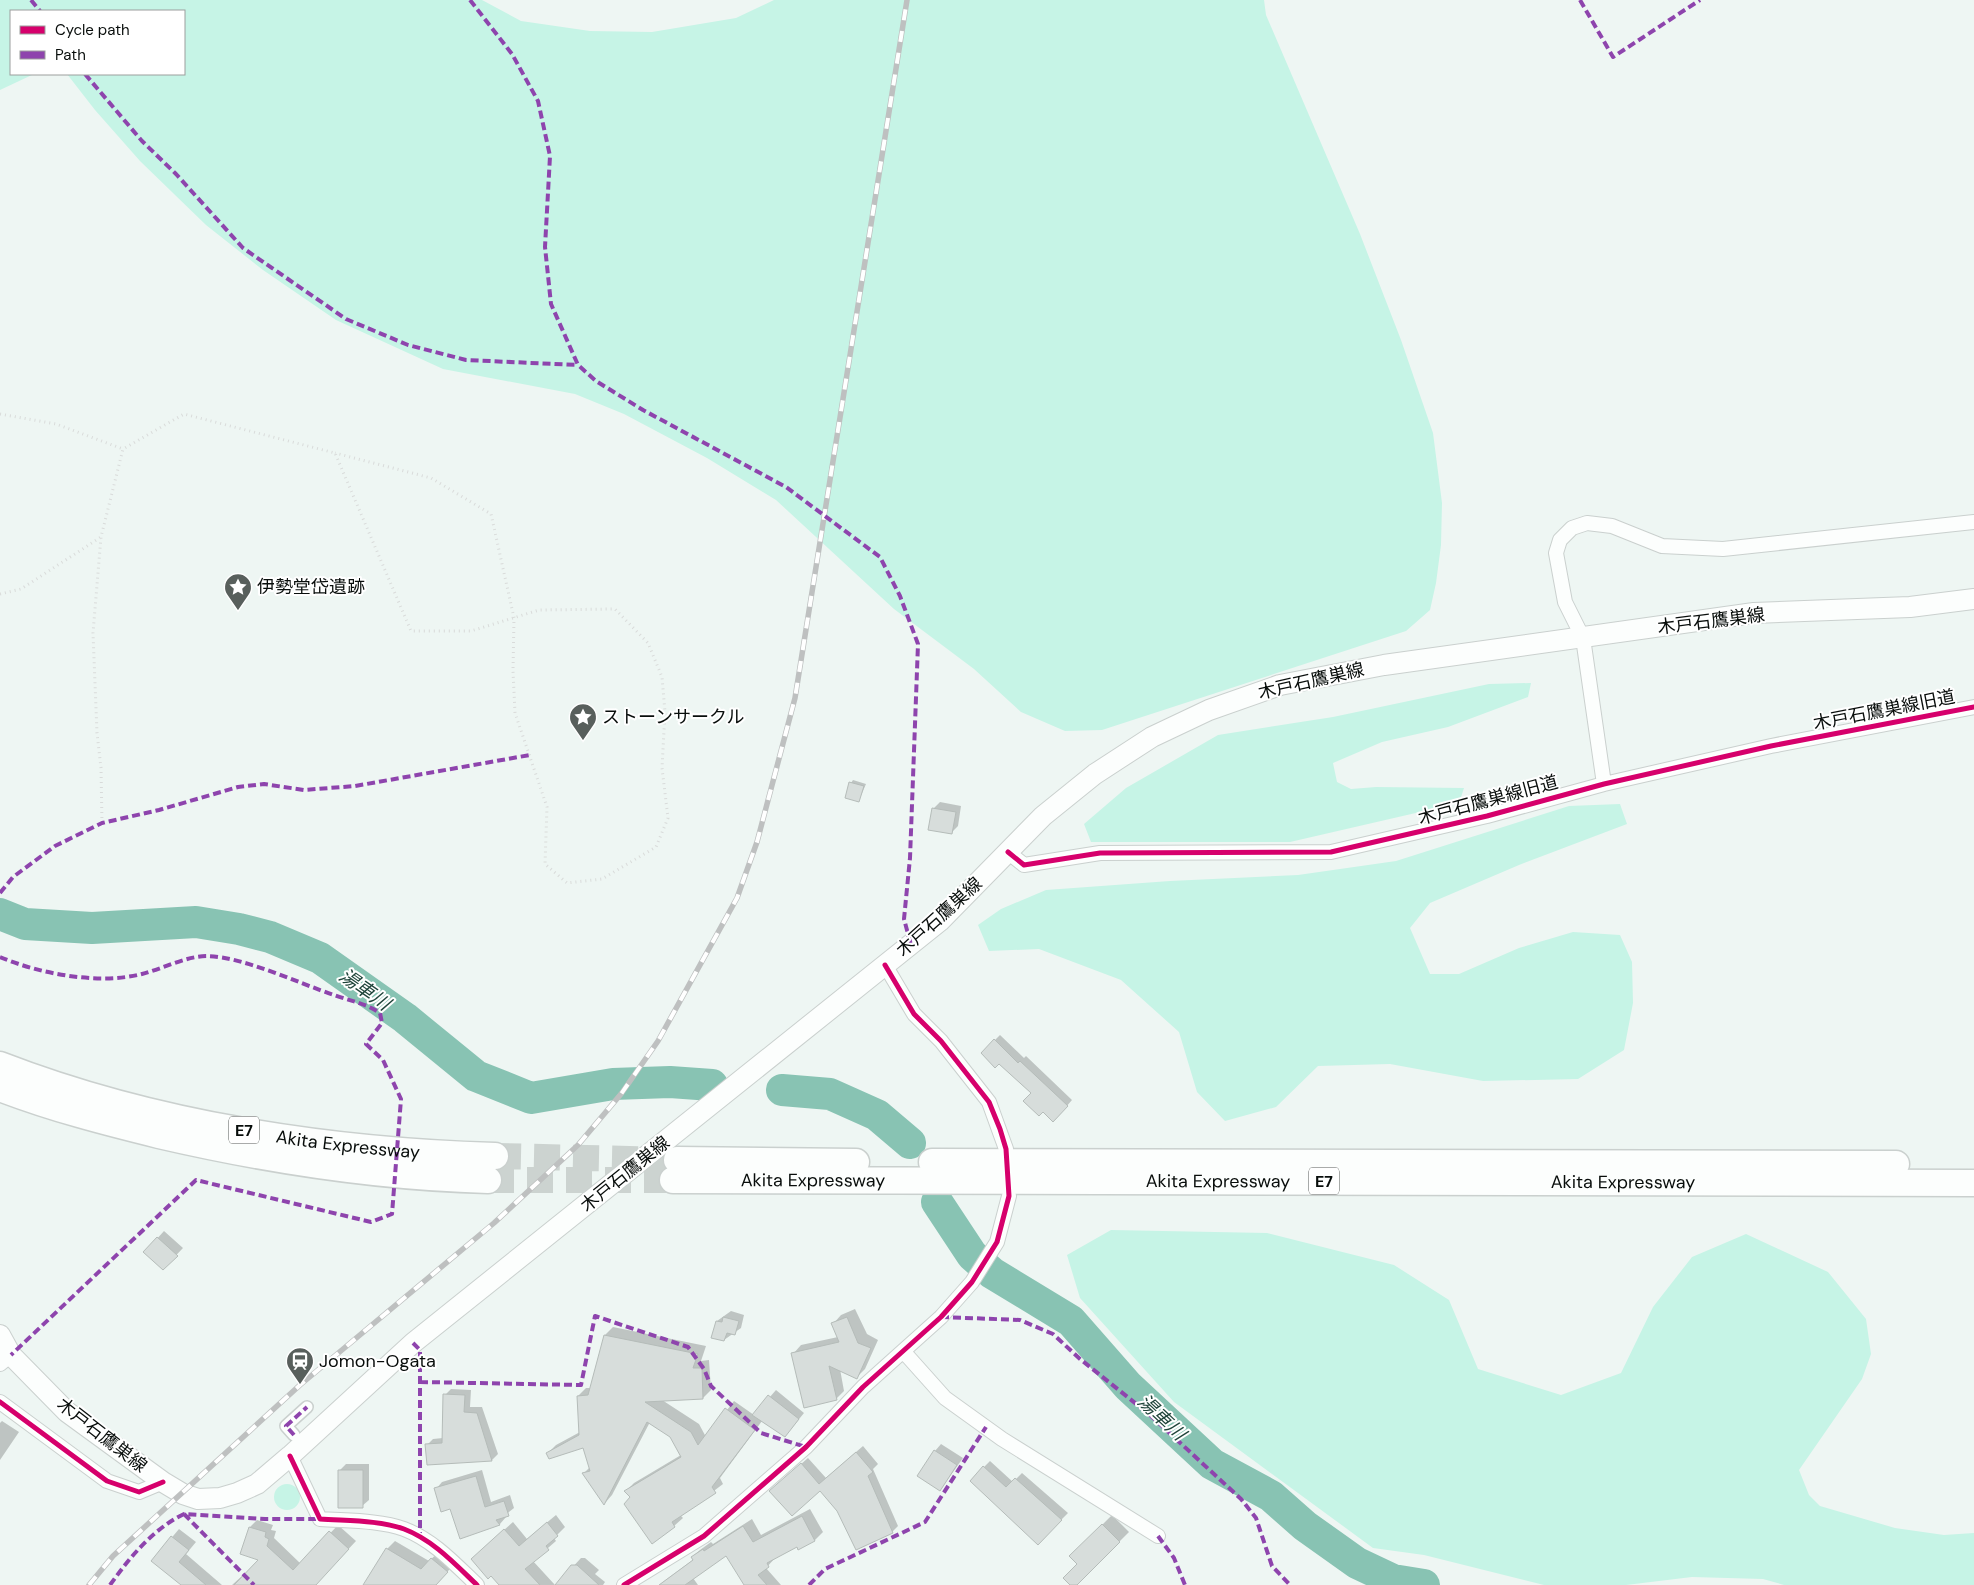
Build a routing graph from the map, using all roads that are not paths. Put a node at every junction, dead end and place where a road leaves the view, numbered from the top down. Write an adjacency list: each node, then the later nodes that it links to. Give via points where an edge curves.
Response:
1 (1974, 522): 3 (street, via 1723,549 1662,546 1612,526 1587,523 1572,528 1560,540 1556,553 1565,602)
2 (1974, 599): 3 (main road, 木戸石鷹巣線, via 1910,607 1754,614)
3 (1583, 638): 5 (street); 6 (main road, 木戸石鷹巣線, via 1384,665 1280,685 1209,710 1152,737 1095,774 1043,816)
4 (1974, 707): 5 (street, 木戸石鷹巣線旧道, via 1771,746)
5 (1604, 784): 6 (street, 木戸石鷹巣線旧道, via 1487,816 1331,852 1100,853 1024,865)
6 (1008, 852): 7 (main road, 木戸石鷹巣線, via 940,921)
7 (885, 965): 10 (street, via 914,1014 941,1041 989,1102); 20 (main road, 木戸石鷹巣線, via 413,1343)
8 (0, 1065): 9 (highway, Akita Expressway / E7, via 131,1106 285,1138 492,1168 355,1171 205,1146 93,1118)
9 (0, 1088)
10 (1006, 1149)
11 (1974, 1165): 12 (highway, Akita Expressway / E7, via 881,1163 675,1170)
12 (1974, 1183)
13 (1009, 1196): 15 (street, via 998,1242 972,1282 941,1317)
14 (0, 1335): 16 (main road, 木戸石鷹巣線)
15 (903, 1351): 22 (street, via 945,1398 1002,1439); 24 (street, via 863,1387 806,1447 704,1536)
16 (5, 1359): 21 (main road, 木戸石鷹巣線, via 67,1412)
17 (0, 1402): 21 (street, via 107,1481 139,1492)
18 (307, 1407): 19 (street, via 286,1426)
19 (294, 1435)
20 (290, 1456): 21 (main road, 木戸石鷹巣線, via 257,1484 220,1498 198,1499); 23 (street, via 320,1519 404,1529 434,1545)
21 (163, 1482)
22 (1158, 1536)
23 (477, 1585)
24 (624, 1585)

